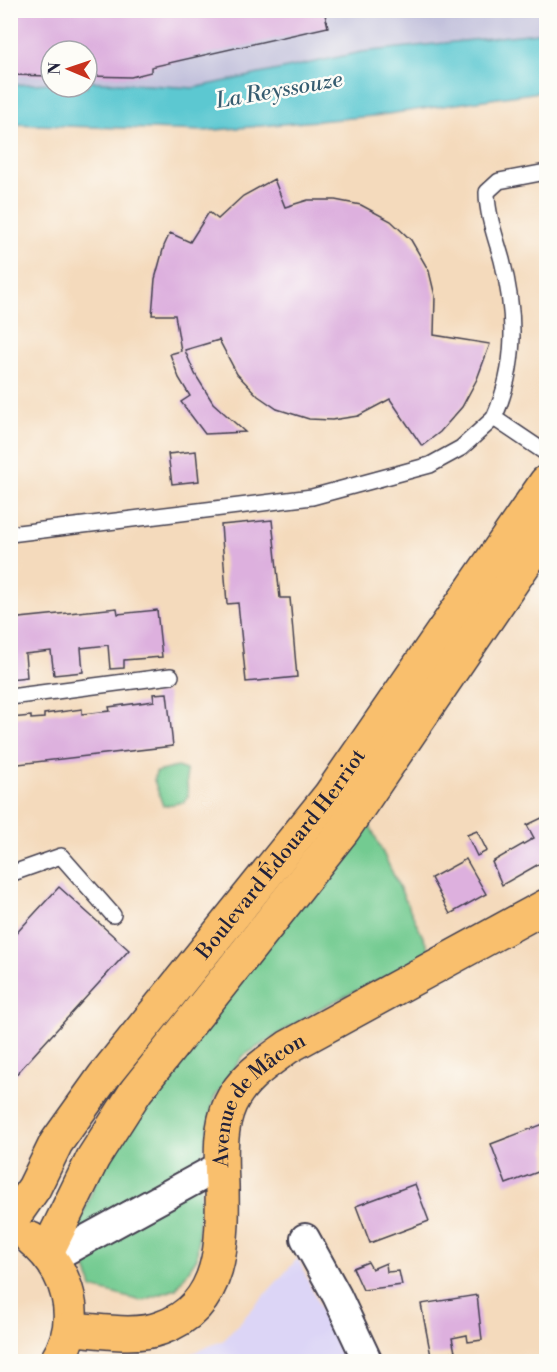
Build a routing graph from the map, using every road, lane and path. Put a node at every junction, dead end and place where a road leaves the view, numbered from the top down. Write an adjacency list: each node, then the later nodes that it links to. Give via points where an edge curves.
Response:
1 (546, 172): 2 (lane, via 499,181 487,192 508,286 514,335 502,399)
2 (494, 418): 3 (lane); 6 (lane, via 461,448 430,465 312,498)
3 (546, 453)
4 (546, 482): 13 (main road, Boulevard Édouard Herriot, via 330,795 104,1076 56,1143 34,1188)
5 (546, 532): 16 (main road, Boulevard Édouard Herriot, via 344,829 136,1091 93,1158)
6 (10, 534)
7 (171, 675): 8 (lane)
8 (10, 697)
9 (10, 874): 11 (lane, via 61,856)
10 (546, 906): 12 (main road, Avenue de Mâcon, via 288,1047 257,1069 230,1104 223,1132)
11 (113, 915)
12 (222, 1165): 16 (street); 17 (main road, Avenue de Mâcon, via 221,1247 210,1289 188,1313 160,1328 126,1332)
13 (10, 1222)
14 (10, 1229): 16 (main road, via 29,1237)
15 (305, 1238): 19 (street)
16 (49, 1255): 17 (main road, via 65,1280)
17 (70, 1329): 18 (main road)
18 (56, 1362)
19 (368, 1362)

